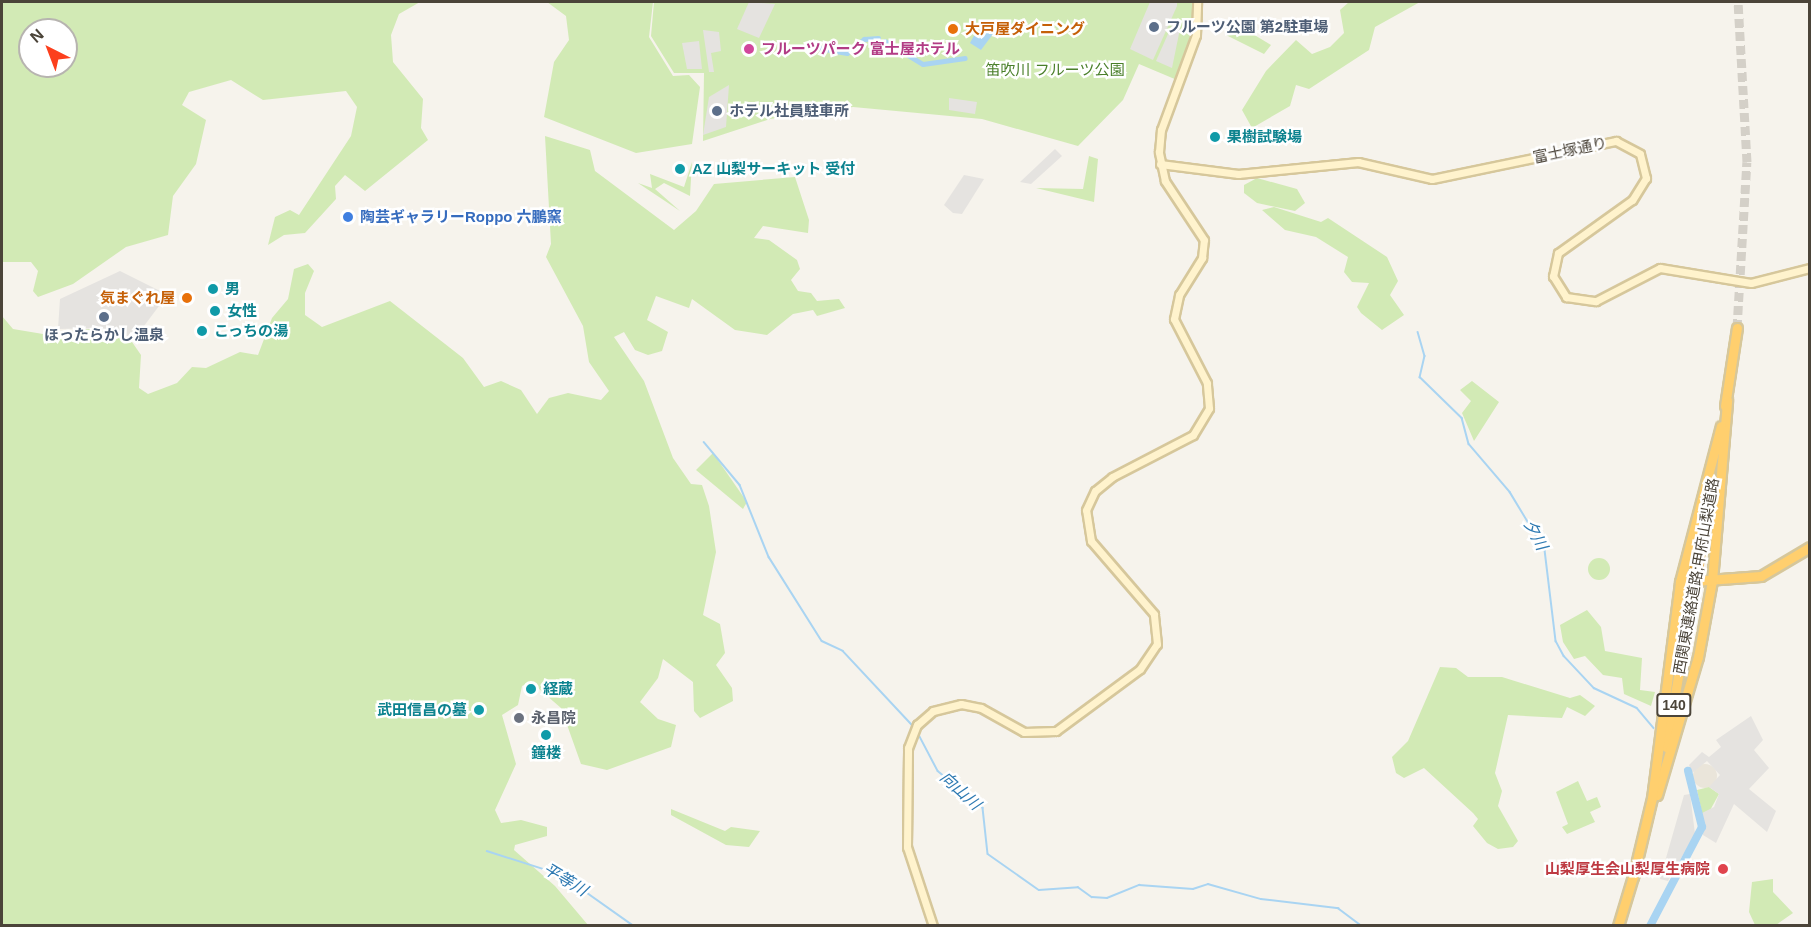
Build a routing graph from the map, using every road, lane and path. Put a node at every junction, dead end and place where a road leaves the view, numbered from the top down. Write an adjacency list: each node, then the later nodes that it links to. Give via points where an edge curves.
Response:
1 (1197, 2): 2 (street, via 1196,34 1161,130)
2 (1161, 164): 3 (street, 富士塚通り, via 1238,174 1358,162 1432,179 1616,141 1640,154 1646,178 1632,200 1558,253 1553,276 1566,297 1596,301 1660,268 1751,283); 12 (street, via 1170,189 1204,240 1202,258 1179,295 1174,319 1207,383 1209,408 1193,435 1102,483 1089,499 1086,518 1097,549 1154,614 1154,653 1056,731 1024,732 981,708 961,704 933,711 917,725 906,765 909,858)
3 (1809, 268)
4 (1737, 328): 5 (highway, 西関東連絡道路;甲府山梨道路 / 140)
5 (1727, 400): 6 (highway, 西関東連絡道路;甲府山梨道路 / 140); 8 (highway)
6 (1721, 426): 9 (highway); 10 (highway, 西関東連絡道路;甲府山梨道路 / 140, bridge)
7 (1809, 547): 8 (highway, via 1761,576)
8 (1712, 581): 9 (highway); 10 (highway, via 1698,657)
9 (1680, 582): 11 (highway, via 1652,798)
10 (1654, 803): 11 (highway, 西関東連絡道路;甲府山梨道路 / 140)
11 (1633, 877): 13 (highway, 西関東連絡道路;甲府山梨道路 / 140)
12 (933, 926)
13 (1618, 926)

